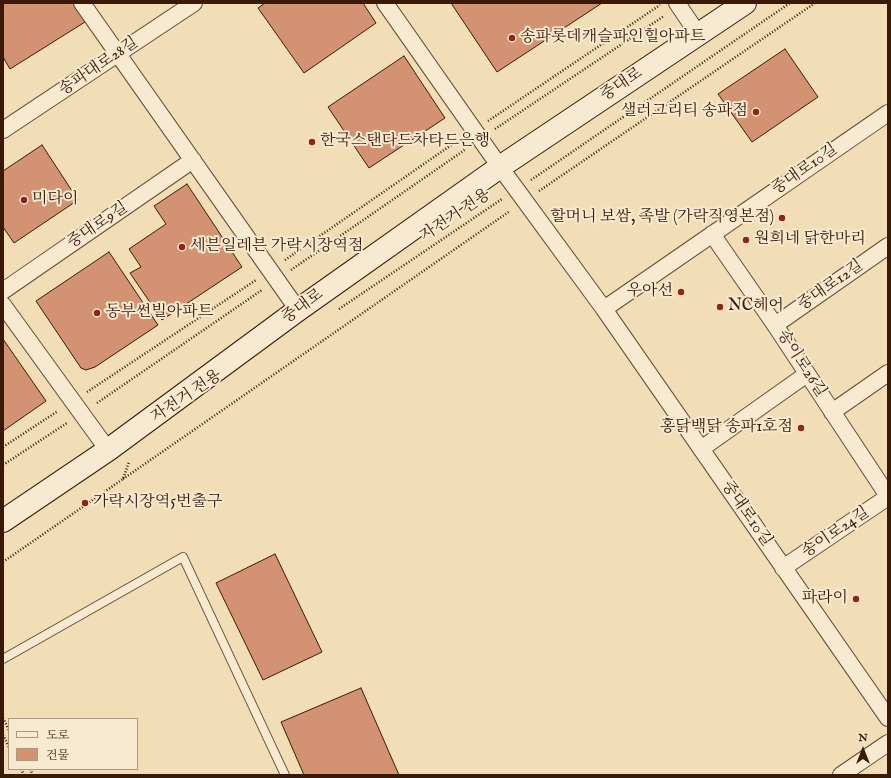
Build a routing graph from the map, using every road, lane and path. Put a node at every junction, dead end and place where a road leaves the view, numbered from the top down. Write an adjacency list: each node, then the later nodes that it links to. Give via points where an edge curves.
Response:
1 (82, 3): 10 (street)
2 (194, 3): 10 (street, 송파대로28길)
3 (385, 3): 13 (street)
4 (663, 3): 13 (path)
5 (745, 3): 9 (main road, 중대로)
6 (790, 3): 16 (path, 자전거 전용)
7 (815, 3): 16 (path)
8 (678, 4): 9 (street); 13 (path)
9 (698, 34): 15 (main road, 중대로)
10 (118, 54): 12 (street, 송파대로28길); 14 (street)
11 (888, 113): 17 (street, 중대로10길)
12 (3, 130)
13 (477, 134): 15 (street); 19 (path); 19 (path)
14 (193, 160): 19 (street); 20 (street, 중대로9길)
15 (500, 167): 16 (street, 중대로10길); 24 (main road, 중대로)
16 (520, 195): 22 (path, 자전거 전용); 23 (street, 중대로10길); 35 (path)
17 (712, 234): 23 (street, 중대로10길); 25 (street, 송이로26길)
18 (888, 246): 25 (street, 중대로12길)
19 (274, 275): 24 (street); 28 (path); 28 (path)
20 (3, 291)
21 (3, 305): 28 (street)
22 (338, 309)
23 (604, 309): 31 (street, 중대로10길)
24 (298, 310): 32 (main road, 중대로)
25 (775, 325): 27 (street, 송이로26길)
26 (888, 373): 29 (street)
27 (807, 374): 29 (street, 송이로26길); 31 (street)
28 (77, 407): 30 (path); 32 (street); 34 (path)
29 (832, 412): 36 (street, 송이로26길)
30 (3, 447)
31 (701, 449): 39 (street, 중대로10길)
32 (108, 450): 37 (main road, 중대로)
33 (129, 460): 35 (path)
34 (3, 465)
35 (122, 480): 38 (path)
36 (888, 497): 39 (street, 송이로24길)
37 (3, 521)
38 (3, 562)
39 (783, 568): 42 (street, 중대로10길)
40 (3, 659): 47 (lane, via 183,557)
41 (3, 718): 43 (path)
42 (888, 718)
43 (8, 728)
44 (3, 735): 46 (path)
45 (888, 743): 48 (street)
46 (8, 745)
47 (285, 775)
48 (841, 775)

